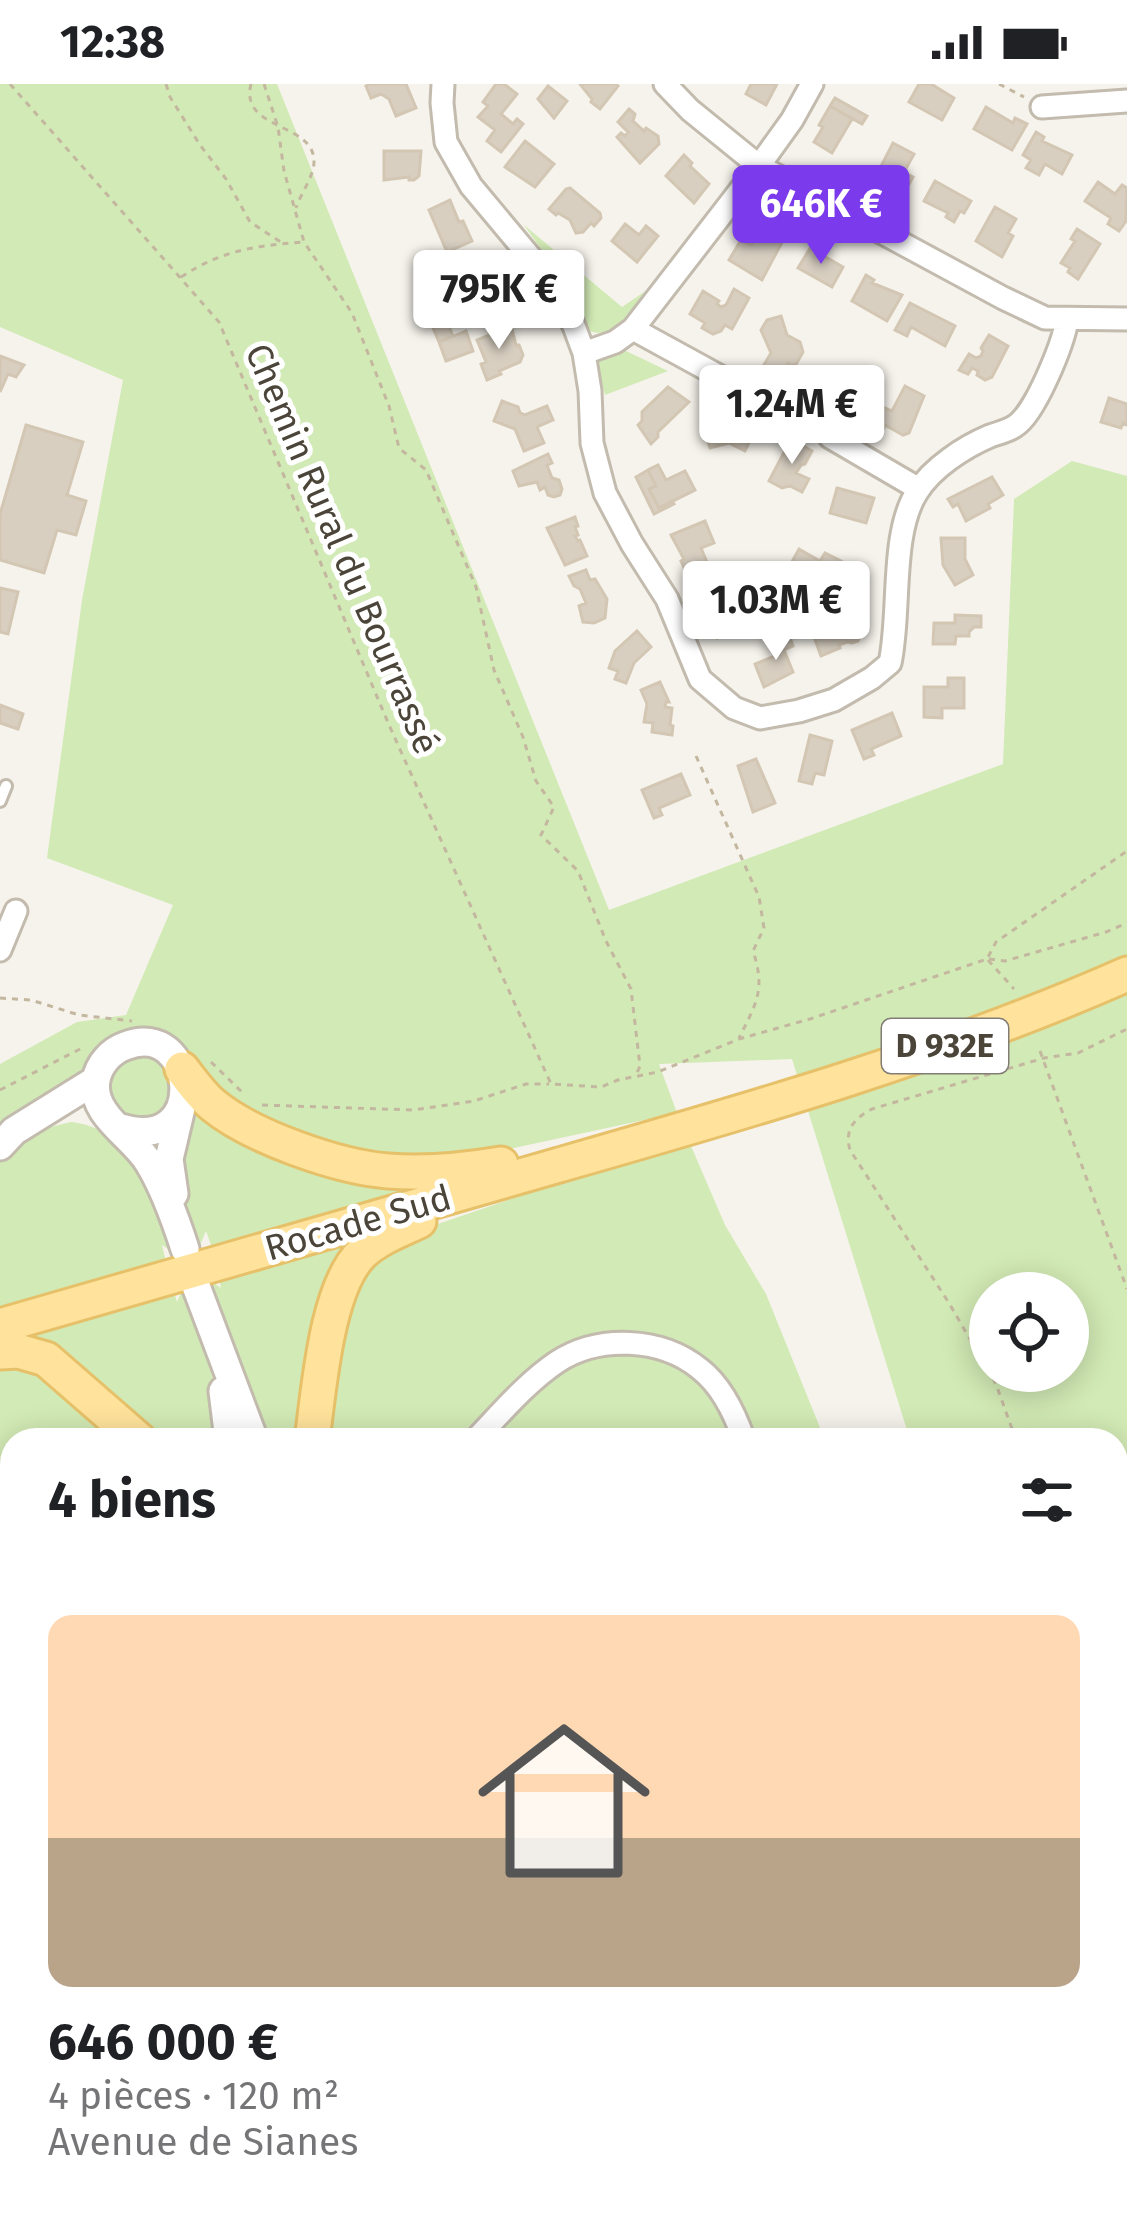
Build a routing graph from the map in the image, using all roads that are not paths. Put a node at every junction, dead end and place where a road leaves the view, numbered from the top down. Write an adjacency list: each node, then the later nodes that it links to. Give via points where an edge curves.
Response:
1 (443, 84): 10 (street, via 446,142 471,186 552,283)
2 (665, 84): 6 (street)
3 (812, 84): 6 (street)
4 (1127, 101): 5 (street)
5 (1042, 107)
6 (759, 166): 8 (street, via 1004,298); 9 (street)
7 (1127, 319): 8 (street)
8 (1066, 320): 13 (street, via 1020,424 946,463)
9 (633, 329): 10 (street); 11 (street)
10 (584, 353): 13 (street, via 605,493 667,599 700,679 734,708 760,718 799,711 834,700 890,663 907,513)
11 (739, 387)
12 (830, 437): 13 (street)
13 (919, 489)
14 (6, 786): 15 (lane)
15 (0, 801)
16 (16, 911): 17 (street)
17 (0, 950)
18 (1127, 974): 23 (main road, Rocade Sud / D 932E, via 965,1039)
19 (182, 1069): 20 (street, via 163,1048 135,1042 110,1055); 21 (street); 23 (main road, via 216,1107 266,1136 389,1172 467,1169)
20 (96, 1080): 22 (street, via 100,1108); 24 (street)
21 (182, 1106): 22 (street, via 163,1127 135,1132); 22 (street, via 169,1159 182,1239 149,1162)
22 (115, 1124): 24 (street, via 67,1119)
23 (674, 1132): 25 (main road, Rocade Sud / D 932E)
24 (7, 1139)
25 (495, 1184): 27 (main road, Rocade Sud / D 932E); 33 (main road, via 382,1238 350,1267)
26 (196, 1286): 28 (street)
27 (0, 1326)
28 (218, 1351): 31 (street); 32 (street)
29 (0, 1352): 30 (main road, via 46,1359)
30 (126, 1428)
31 (228, 1428)
32 (249, 1428)
33 (314, 1428)
34 (487, 1428): 35 (street, via 559,1360 612,1343 639,1343 699,1368)
35 (740, 1428)

